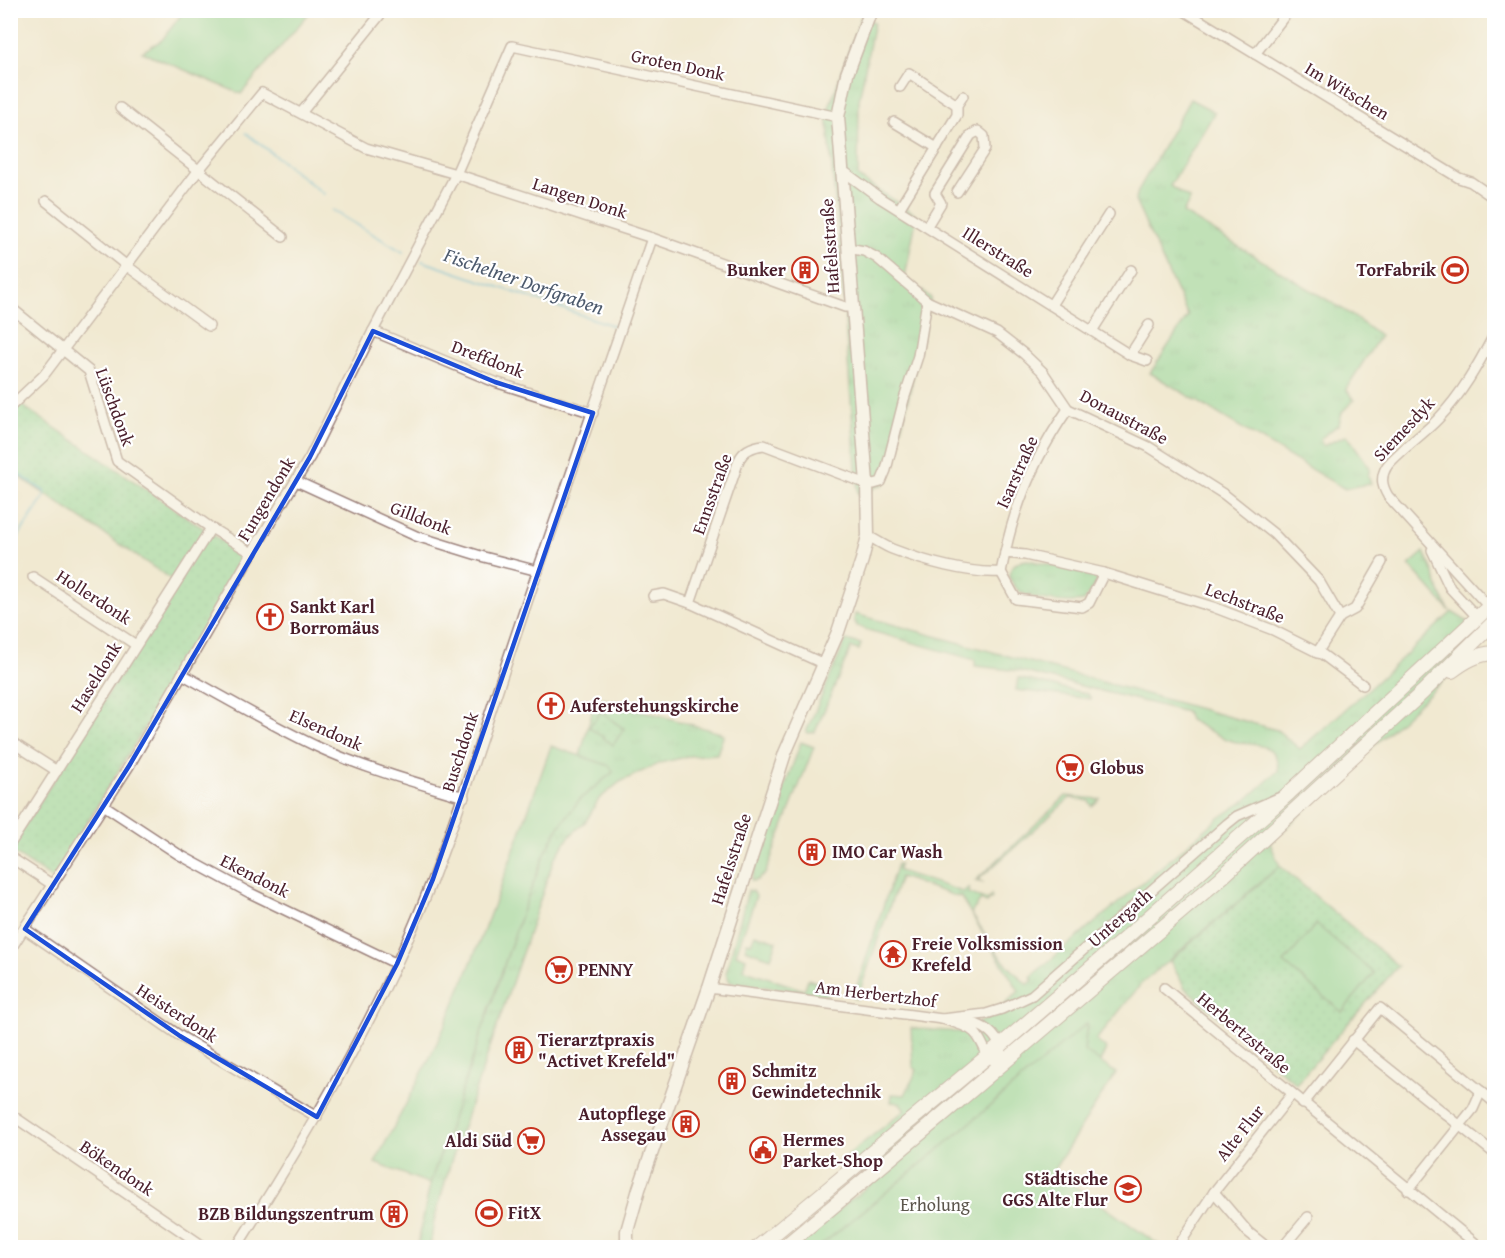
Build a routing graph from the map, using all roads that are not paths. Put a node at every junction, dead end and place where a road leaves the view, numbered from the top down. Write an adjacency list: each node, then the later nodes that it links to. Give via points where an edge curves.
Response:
1 (384, 10): 11 (street)
2 (871, 10): 12 (main road, Hafelsstraße, via 847,74)
3 (1183, 10): 6 (street, Im Witschen)
4 (1289, 10): 6 (street)
5 (512, 46): 12 (street, Groten Donk); 17 (street, Fungendonk)
6 (1255, 54): 19 (street, Im Witschen)
7 (900, 87): 9 (street, via 909,73)
8 (963, 96): 9 (street)
9 (957, 105): 14 (street, via 957,115)
10 (120, 108): 15 (street)
11 (301, 113): 15 (street, Langen Donk, via 262,93); 17 (street, Langen Donk, via 366,148)
12 (838, 117): 16 (main road, Hafelsstraße)
13 (894, 122): 14 (street)
14 (936, 148): 21 (street)
15 (198, 171): 24 (street); 27 (street, Langen Donk)
16 (842, 172): 21 (street, Illerstraße); 26 (main road, Hafelsstraße)
17 (456, 174): 25 (street, Langen Donk); 35 (street, Fungendonk)
18 (957, 192): 23 (street, via 985,149 984,136 978,131 971,135 936,193 941,202)
19 (1494, 198)
20 (46, 201): 27 (street)
21 (899, 210): 23 (street, Illerstraße)
22 (1109, 214): 30 (street)
23 (927, 226): 30 (street, Illerstraße)
24 (284, 237)
25 (652, 238): 32 (street, Langen Donk); 43 (street, Buschdonk)
26 (848, 248): 29 (street, Donaustraße, via 878,258); 32 (main road, Hafelsstraße)
27 (127, 266): 34 (street); 38 (street, Langen Donk)
28 (1131, 270): 36 (street)
29 (927, 301): 42 (street, Donaustraße, via 997,333 1043,372); 45 (street, via 918,356 886,470 881,482)
30 (1051, 305): 36 (street, Illerstraße)
31 (10, 307): 38 (street, Lüschdonk)
32 (852, 307): 45 (main road, Hafelsstraße)
33 (1149, 325): 39 (street)
34 (209, 326)
35 (373, 331): 43 (street, Dreffdonk, via 495,382); 44 (street, Fungendonk)
36 (1092, 331): 39 (street, Illerstraße)
37 (1494, 335): 48 (street, Siemesdyk, via 1458,396 1383,475 1388,496)
38 (63, 349): 41 (street, Langen Donk, via 44,375); 46 (street, Lüschdonk, via 89,371 117,461)
39 (1130, 355): 40 (street, Illerstraße)
40 (1147, 361)
41 (10, 407)
42 (1068, 409): 50 (street, Isarstraße, via 1017,506); 59 (street, Donaustraße, via 1149,447 1225,495 1274,534 1319,581)
43 (593, 413): 52 (street, Buschdonk)
44 (296, 481): 49 (street, Fungendonk); 52 (street, Gilldonk, via 416,536)
45 (867, 483): 47 (main road, Hafelsstraße); 57 (street, Ennsstraße, via 764,445 747,450 741,455)
46 (211, 528): 49 (street, Lüschdonk); 61 (street, Haseldonk)
47 (868, 536): 53 (street, via 891,549 962,570); 64 (main road, Hafelsstraße)
48 (1429, 542): 58 (street, Siemesdyk); 60 (street, Siemesdyk, via 1450,588)
49 (252, 553): 65 (street, Fungendonk)
50 (1005, 553): 53 (street); 54 (street, Lechstraße)
51 (1382, 562): 59 (street, via 1355,609)
52 (538, 571): 71 (street, Buschdonk)
53 (1000, 572): 54 (street, via 1016,598 1082,607 1089,603)
54 (1104, 573): 62 (street, Lechstraße, via 1214,607)
55 (33, 577): 61 (street, Hollerdonk)
56 (653, 596): 57 (street, via 664,594)
57 (690, 603): 64 (street)
58 (1493, 607): 60 (main road, Untergath)
59 (1340, 617): 62 (street)
60 (1489, 626): 67 (main road, Untergath); 70 (main road, Untergath)
61 (136, 645): 69 (street, Haseldonk)
62 (1317, 653): 66 (street, Lechstraße)
63 (1494, 653): 67 (main road, Untergath, via 1473,657)
64 (824, 664): 79 (main road, Hafelsstraße, via 785,753)
65 (182, 674): 71 (street, Elsendonk, via 321,748 392,775); 72 (street, Fungendonk)
66 (1363, 686)
67 (1423, 692): 85 (main road, Untergath, via 1222,877)
68 (10, 741): 69 (street)
69 (57, 771): 73 (street, Haseldonk)
70 (1289, 793): 81 (street, Am Herbertzhof, via 1237,816 1032,995 986,1014); 83 (main road, Untergath)
71 (464, 796): 78 (street, Buschdonk)
72 (105, 806): 75 (street, Fungendonk); 78 (street, Ekendonk, via 178,854 250,893)
73 (10, 844)
74 (10, 857): 75 (street)
75 (53, 885): 76 (street, Fungendonk)
76 (25, 929): 77 (street, Fungendonk); 91 (street, Heisterdonk, via 180,1036)
77 (10, 950)
78 (397, 964): 91 (street, Buschdonk)
79 (709, 988): 81 (street, Am Herbertzhof); 100 (main road, Hafelsstraße, via 639,1189)
80 (1164, 988): 87 (street, Herbertzstraße)
81 (942, 1019): 83 (street, via 980,1024); 84 (street, via 973,1031)
82 (1353, 1040): 86 (street, via 1380,1008); 89 (street); 92 (street)
83 (1000, 1046): 84 (main road, Untergath); 85 (street)
84 (988, 1056): 85 (street); 101 (main road, Untergath)
85 (1002, 1065): 102 (main road, Untergath)
86 (1481, 1091): 88 (street); 92 (street)
87 (1292, 1094): 89 (street, Herbertzstraße); 95 (street, Alte Flur)
88 (1494, 1102)
89 (1303, 1104): 94 (street, Herbertzstraße)
90 (10, 1114): 98 (street, Bökendonk)
91 (317, 1117): 99 (street, Buschdonk)
92 (1460, 1124): 93 (street); 94 (street)
93 (1494, 1153)
94 (1408, 1190): 97 (street, Herbertzstraße)
95 (1214, 1192): 103 (street, Alte Flur); 104 (street, via 1248,1232)
96 (1308, 1217): 105 (street)
97 (1469, 1238): 106 (street); 107 (street, Herbertzstraße)
98 (206, 1248)
99 (236, 1248)
100 (625, 1248)
101 (757, 1248)
102 (783, 1248)
103 (1178, 1248)
104 (1268, 1248)
105 (1282, 1248)
106 (1461, 1248)
107 (1480, 1248)

